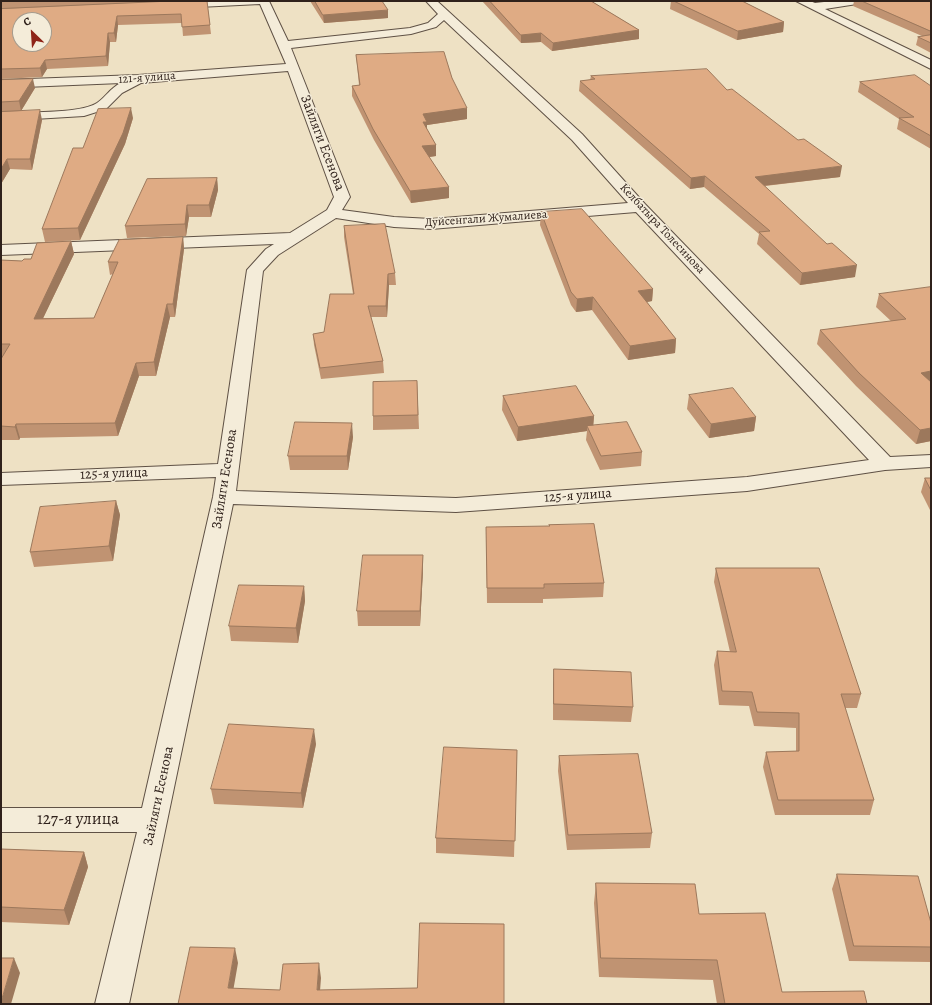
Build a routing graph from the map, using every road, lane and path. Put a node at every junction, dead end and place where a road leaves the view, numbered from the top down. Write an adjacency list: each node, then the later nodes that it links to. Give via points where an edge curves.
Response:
1 (264, 1): 5 (street); 8 (street, Зайляги Есенова)
2 (430, 1): 7 (street, Келбатыра Толесинова)
3 (801, 1): 6 (street)
4 (856, 1): 6 (street)
5 (170, 6)
6 (813, 7): 9 (street)
7 (444, 14): 8 (street, via 432,25 411,31); 14 (street, Келбатыра Толесинова, via 577,137)
8 (285, 45): 10 (street, Зайляги Есенова)
9 (931, 65)
10 (294, 67): 11 (street, 121-я улица); 15 (street, Зайляги Есенова, via 342,197)
11 (138, 80): 12 (street, 121-я улица); 13 (street, via 117,90 101,106 78,113)
12 (1, 84)
13 (1, 117)
14 (640, 207): 15 (street, Дуйсенгали Жумалиева, via 431,224 374,221); 19 (street, Келбатыра Толесинова)
15 (333, 213): 16 (street, Зайляги Есенова)
16 (297, 238): 17 (street); 20 (street, Зайляги Есенова, via 272,252 255,270)
17 (1, 250)
18 (931, 461): 19 (street, 125-я улица)
19 (886, 464): 22 (street, 125-я улица, via 747,484 456,505)
20 (228, 470): 21 (street, 125-я улица); 22 (street, Зайляги Есенова)
21 (1, 479)
22 (224, 497): 24 (street, Зайляги Есенова)
23 (1, 820): 24 (street, 127-я улица)
24 (154, 820): 25 (street, Зайляги Есенова)
25 (112, 1004)

